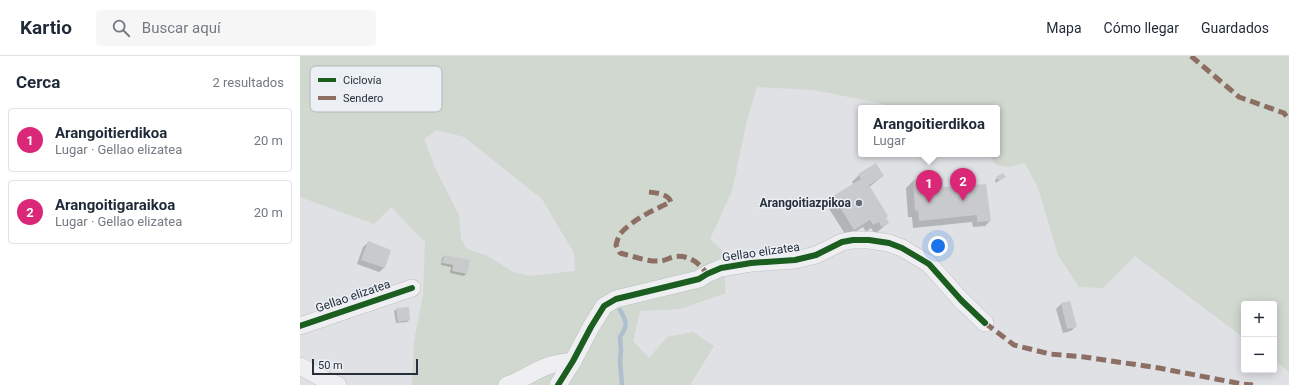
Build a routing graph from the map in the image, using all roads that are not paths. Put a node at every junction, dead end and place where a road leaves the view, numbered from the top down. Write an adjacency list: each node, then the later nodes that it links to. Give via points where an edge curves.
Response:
1 (412, 288): 3 (street, Gellao elizatea)
2 (985, 323): 4 (street, Gellao elizatea, via 929,264 888,243 853,240 842,242 816,255 795,260 721,268 699,278 616,299 604,306)
3 (300, 326)
4 (573, 361): 7 (street, via 545,367); 8 (street, Gellao elizatea)
5 (300, 366): 6 (street)
6 (338, 385)
7 (507, 385)
8 (558, 385)

